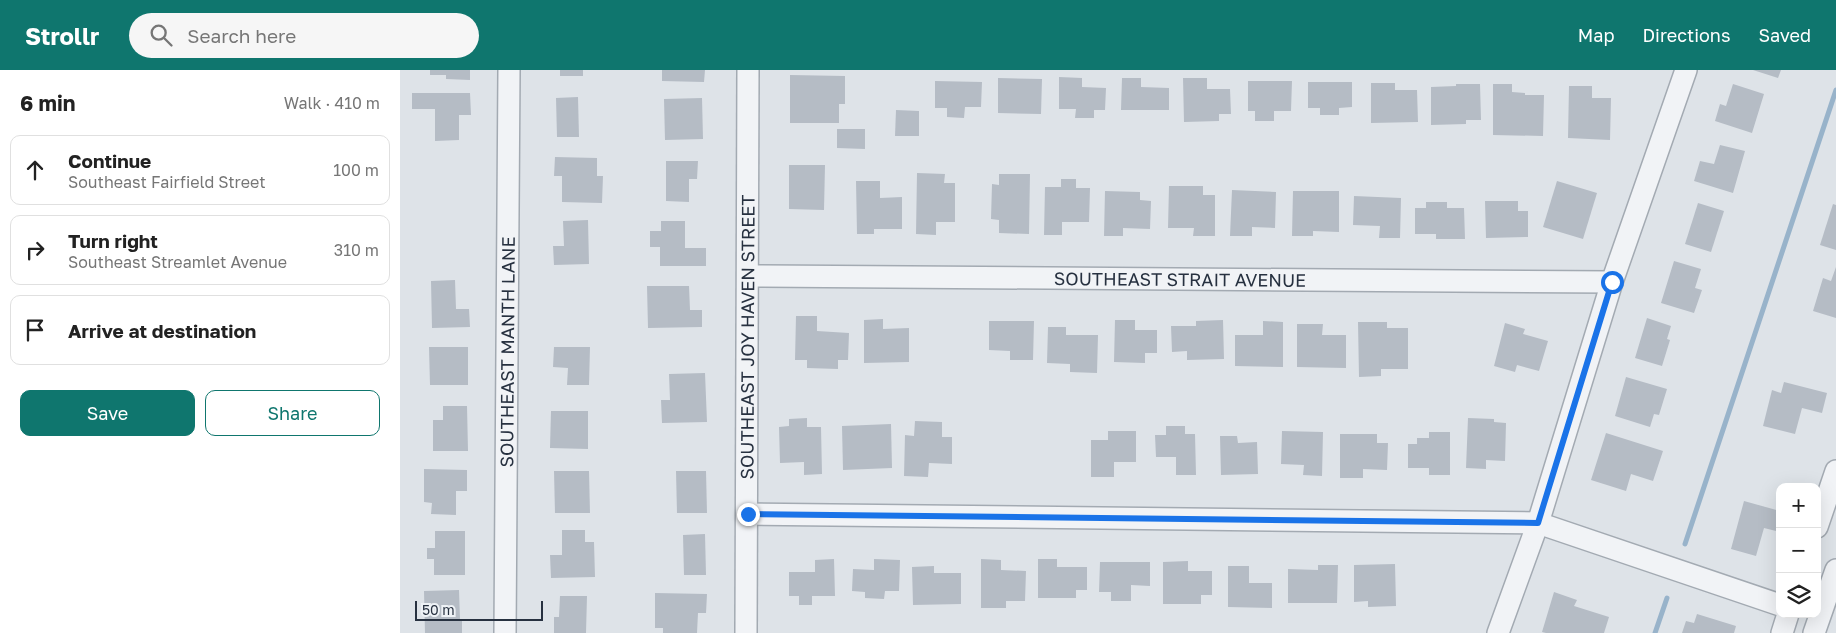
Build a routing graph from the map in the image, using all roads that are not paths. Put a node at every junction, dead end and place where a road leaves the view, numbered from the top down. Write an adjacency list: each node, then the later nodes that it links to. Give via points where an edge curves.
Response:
1 (509, 70): 14 (street, SOUTHEAST MANTH LANE)
2 (748, 70): 4 (street, SOUTHEAST JOY HAVEN STREET)
3 (1686, 70): 5 (street)
4 (748, 276): 5 (street, SOUTHEAST STRAIT AVENUE); 7 (street, SOUTHEAST JOY HAVEN STREET)
5 (1612, 282): 9 (street)
6 (1836, 472): 8 (street)
7 (748, 514): 9 (street); 15 (street, SOUTHEAST JOY HAVEN STREET)
8 (1821, 515)
9 (1538, 523): 11 (street); 16 (street)
10 (1836, 570): 13 (street)
11 (1776, 604)
12 (1787, 618): 17 (street)
13 (1820, 622)
14 (505, 633)
15 (746, 633)
16 (1498, 633)
17 (1782, 633)

